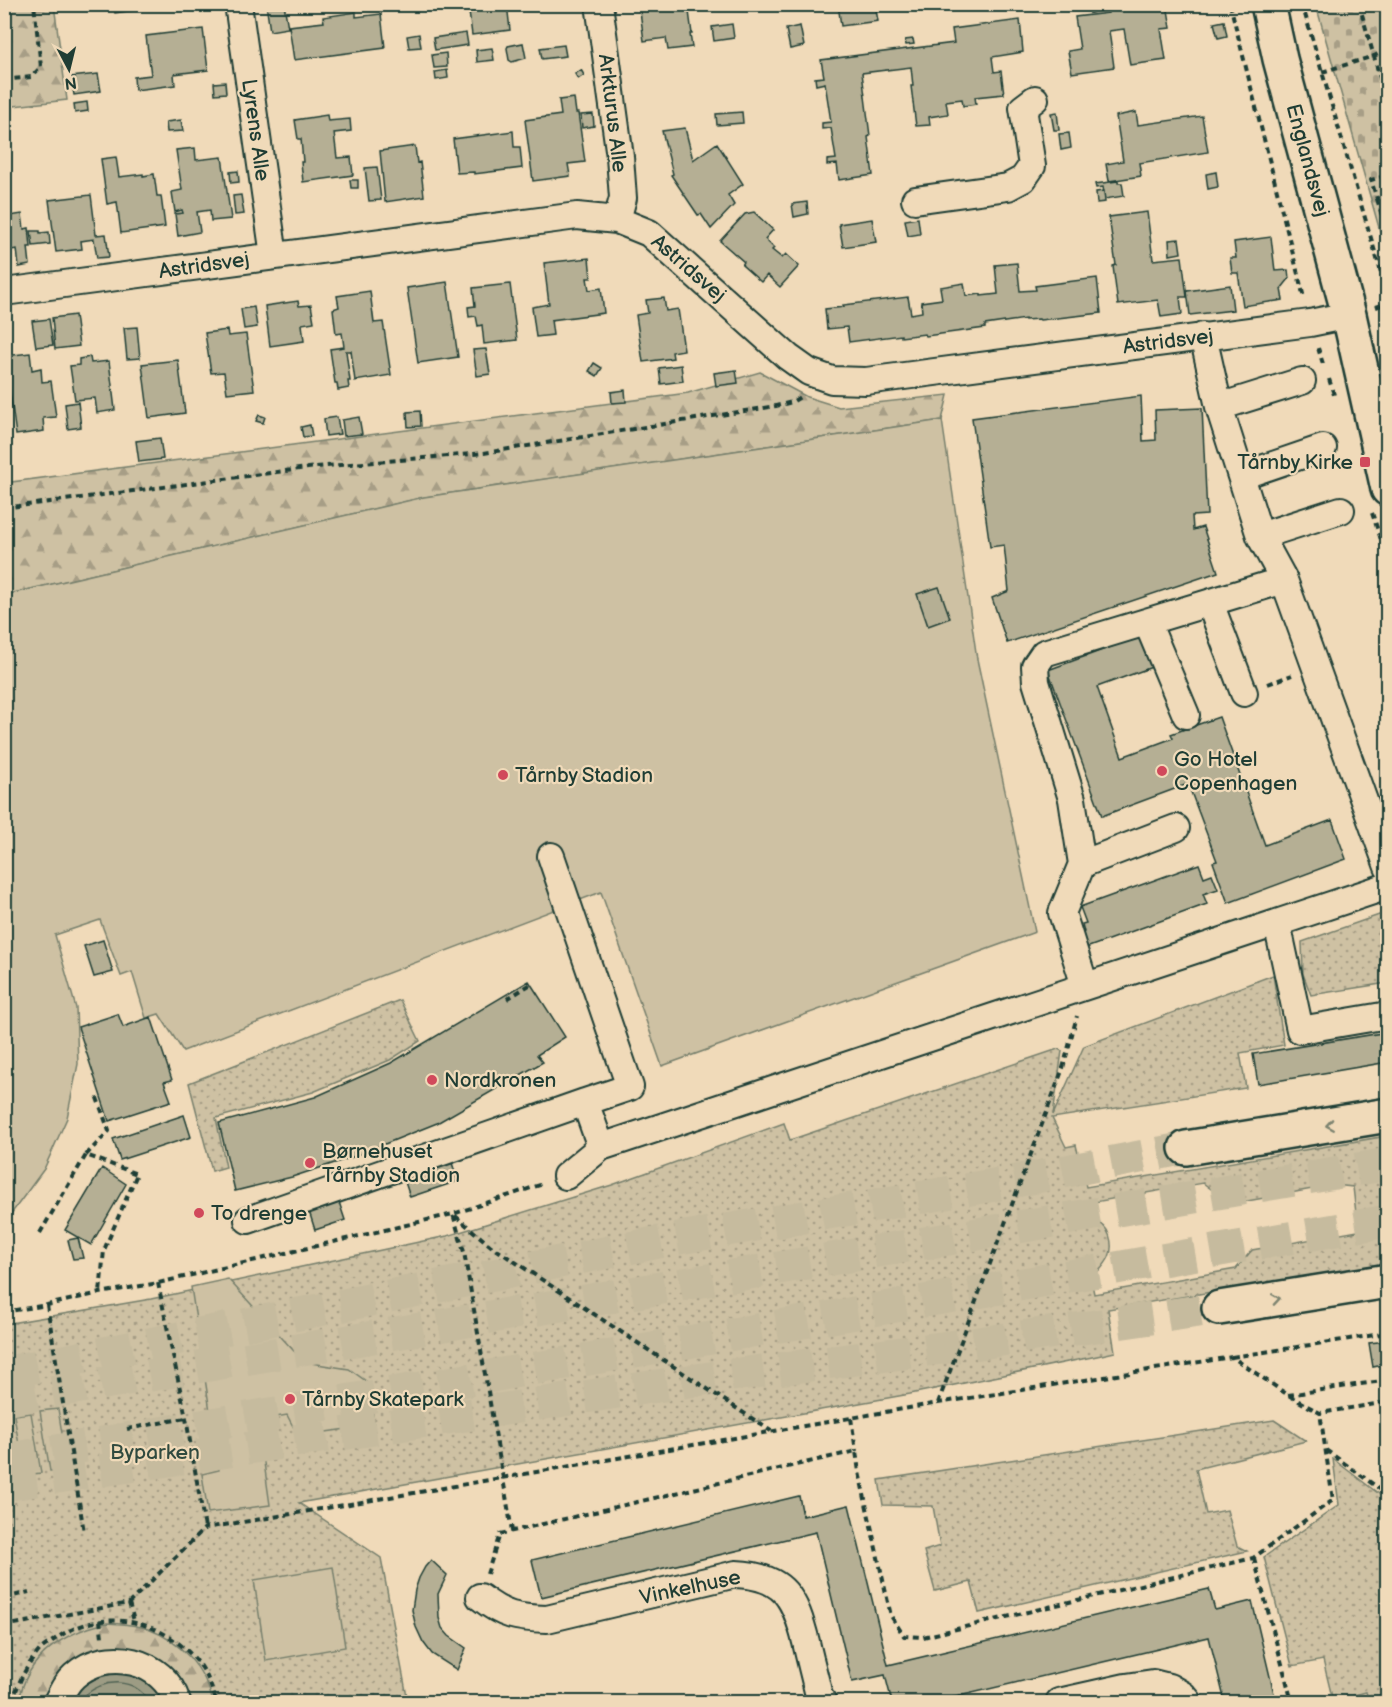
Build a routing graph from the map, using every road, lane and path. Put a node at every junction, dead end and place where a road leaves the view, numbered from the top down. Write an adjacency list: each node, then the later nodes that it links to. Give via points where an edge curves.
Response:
1 (34, 4): 11 (path, via 41,67 31,77)
2 (238, 4): 21 (street, Lyrens Alle)
3 (599, 4): 19 (street, Arkturus Alle, via 620,157 623,198)
4 (1230, 4): 25 (path)
5 (1268, 4): 24 (main road, Englandsvej)
6 (1302, 4): 10 (path)
7 (1359, 4): 9 (path)
8 (1388, 49): 9 (path)
9 (1374, 56): 10 (path); 13 (path)
10 (1322, 72): 23 (path)
11 (4, 80)
12 (1035, 99): 18 (street, via 1023,108 1032,166 1023,178 1008,187)
13 (1388, 106)
14 (1386, 175): 15 (path); 17 (path, via 1371,180)
15 (1388, 187)
16 (1388, 196): 17 (path)
17 (1377, 199): 20 (path)
18 (915, 200)
19 (616, 220): 21 (street, Astridsvej, via 577,216); 29 (street, Astridsvej, via 649,232 788,357 809,372)
20 (1388, 235)
21 (274, 256): 22 (street, Astridsvej)
22 (4, 292)
23 (1388, 296)
24 (1349, 315): 25 (street, Astridsvej); 31 (main road, Englandsvej); 36 (main road, Englandsvej)
25 (1310, 323): 26 (street, Astridsvej); 27 (path)
26 (1203, 336): 29 (street, Astridsvej, via 866,381); 33 (street)
27 (1325, 368)
28 (1329, 379): 32 (path)
29 (832, 380): 37 (path, via 792,402 776,406 496,451 315,467)
30 (1302, 381): 33 (street)
31 (1388, 396)
32 (1336, 402)
33 (1219, 407): 35 (street)
34 (1323, 448): 35 (street)
35 (1241, 476): 39 (street)
36 (1378, 496): 40 (path)
37 (4, 508)
38 (1341, 510): 39 (street)
39 (1260, 536): 41 (street)
40 (1388, 560)
41 (1284, 580): 42 (street); 49 (street)
42 (1210, 603): 43 (street); 44 (street)
43 (1147, 622): 45 (street); 48 (street, via 1044,653 1035,666 1036,682 1072,799)
44 (1244, 693)
45 (1186, 715)
46 (1176, 828): 48 (street)
47 (551, 856): 57 (street, via 630,1087)
48 (1082, 864): 53 (street, via 1062,913)
49 (1388, 867)
50 (1388, 886): 51 (street)
51 (1276, 923): 53 (street); 55 (street, via 1300,1030)
52 (531, 984): 54 (path)
53 (1085, 986): 59 (street); 77 (path, via 1063,1068)
54 (507, 999)
55 (1388, 1015)
56 (96, 1095): 61 (path, via 109,1131)
57 (585, 1102): 59 (street); 64 (street)
58 (1388, 1116): 60 (main road, one-way to 60)
59 (601, 1147): 62 (street)
60 (1186, 1148)
61 (86, 1155): 65 (path); 68 (path, via 137,1174 104,1250)
62 (566, 1176): 63 (path)
63 (453, 1214): 67 (path); 82 (path, via 491,1246); 85 (path, via 464,1252)
64 (248, 1220)
65 (40, 1233)
66 (1388, 1281): 70 (main road, one-way to 66)
67 (158, 1283): 68 (path); 79 (path)
68 (100, 1293): 69 (path)
69 (47, 1305): 71 (path); 89 (path)
70 (1219, 1308)
71 (4, 1312)
72 (1388, 1333): 73 (path)
73 (1232, 1358): 75 (path); 77 (path)
74 (1388, 1380): 75 (path)
75 (1288, 1395): 78 (path)
76 (1388, 1402): 78 (path)
77 (938, 1403): 80 (path)
78 (1320, 1413): 83 (path)
79 (186, 1418): 81 (path); 87 (path)
80 (851, 1418): 82 (path); 84 (path)
81 (127, 1429)
82 (772, 1431): 85 (path)
83 (1326, 1449): 86 (path); 90 (path, via 1333,1500)
84 (856, 1451): 88 (path); 90 (path, via 891,1616 904,1636 923,1637)
85 (503, 1478): 87 (path); 88 (path)
86 (1388, 1495)
87 (205, 1528): 94 (path)
88 (512, 1531): 92 (path, via 500,1534)
89 (84, 1533)
90 (1254, 1558): 106 (path)
91 (29, 1592): 93 (path)
92 (480, 1597): 103 (street, Vinkelhuse, via 519,1618 547,1619 736,1574 753,1575 783,1589 793,1602)
93 (4, 1598)
94 (129, 1603): 95 (path); 96 (path)
95 (134, 1622): 99 (path, via 100,1620 68,1630 40,1650 21,1677); 102 (path, via 172,1637 201,1666)
96 (4, 1626)
97 (4, 1694): 98 (path)
98 (6, 1702)
99 (12, 1702)
100 (57, 1702): 101 (street, via 75,1674 90,1665 122,1659 154,1671 166,1682)
101 (177, 1702)
102 (217, 1702)
103 (823, 1702)
104 (1059, 1702): 105 (street, via 1154,1683 1169,1687)
105 (1189, 1702)
106 (1292, 1702)

